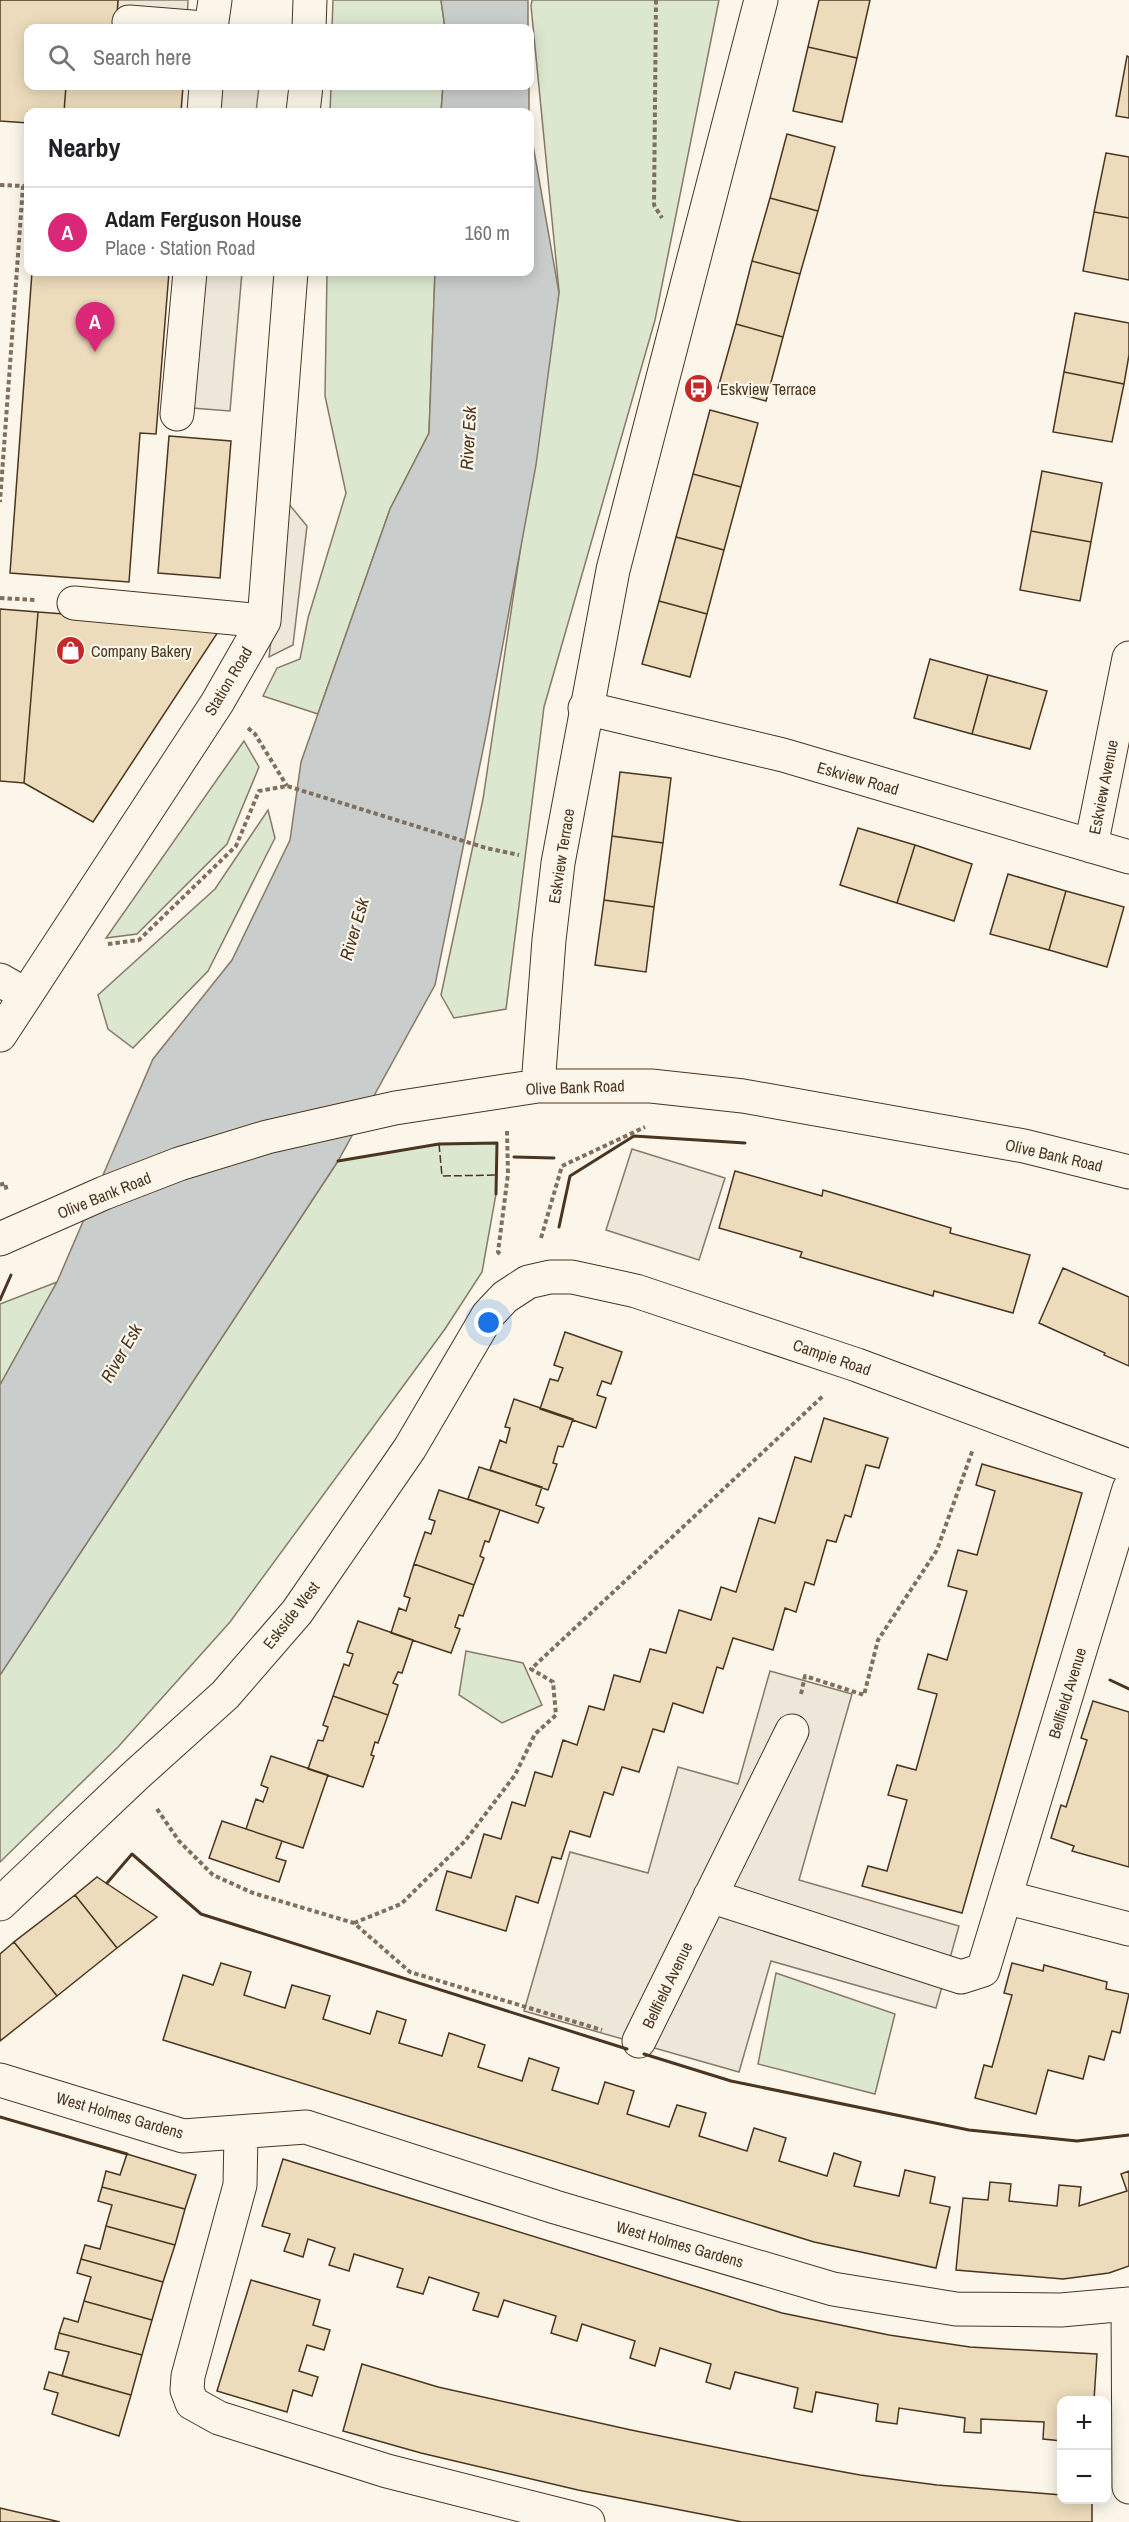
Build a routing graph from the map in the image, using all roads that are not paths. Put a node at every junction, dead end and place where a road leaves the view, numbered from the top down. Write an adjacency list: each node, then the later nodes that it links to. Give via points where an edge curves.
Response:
1 (215, 0): 6 (street)
2 (310, 0): 7 (street)
3 (761, 0): 18 (street, Eskview Terrace, via 613,570)
4 (129, 22): 5 (street)
5 (154, 24)
6 (212, 24)
7 (309, 24)
8 (206, 90): 10 (street)
9 (306, 90): 11 (street)
10 (204, 108)
11 (303, 108)
12 (190, 276): 14 (street)
13 (291, 276): 16 (street, Station Road)
14 (177, 414)
15 (74, 603): 16 (street)
16 (264, 621): 21 (street, Station Road, via 217,703 52,952)
17 (1129, 658): 19 (street, Eskview Avenue)
18 (585, 708): 19 (street, Eskview Road, via 783,755); 23 (street, Eskview Terrace, via 558,863)
19 (1091, 846): 20 (street, Eskview Road)
20 (1129, 857)
21 (13, 988): 22 (street, Station Road)
22 (0, 1035)
23 (538, 1086): 24 (street, Olive Bank Road, via 651,1086 743,1096 1024,1146); 25 (street, Olive Bank Road, via 395,1108 267,1137 179,1164)
24 (1129, 1172)
25 (8, 1235)
26 (528, 1282): 27 (street, Campie Road, via 572,1277 636,1290 986,1411); 32 (street, Eskside West, via 505,1297 488,1315 410,1448 297,1612 225,1695)
27 (1129, 1466)
28 (1129, 1489): 31 (street, Bellfield Avenue)
29 (792, 1731): 30 (street, Bellfield Avenue)
30 (710, 1896): 31 (street, Bellfield Avenue, via 961,1977 983,1970); 34 (street, Bellfield Avenue)
31 (1005, 1897): 33 (street)
32 (0, 1904)
33 (1129, 1929)
34 (639, 2042)
35 (0, 2080): 36 (street, West Holmes Gardens, via 183,2136)
36 (242, 2133): 37 (street, West Holmes Gardens, via 306,2127 555,2207 833,2289 956,2309 1061,2310); 39 (street, via 240,2185 188,2376 187,2390 192,2403 219,2418 387,2471)
37 (1129, 2304): 38 (street, West Holmes Gardens)
38 (1129, 2487)
39 (588, 2522)

